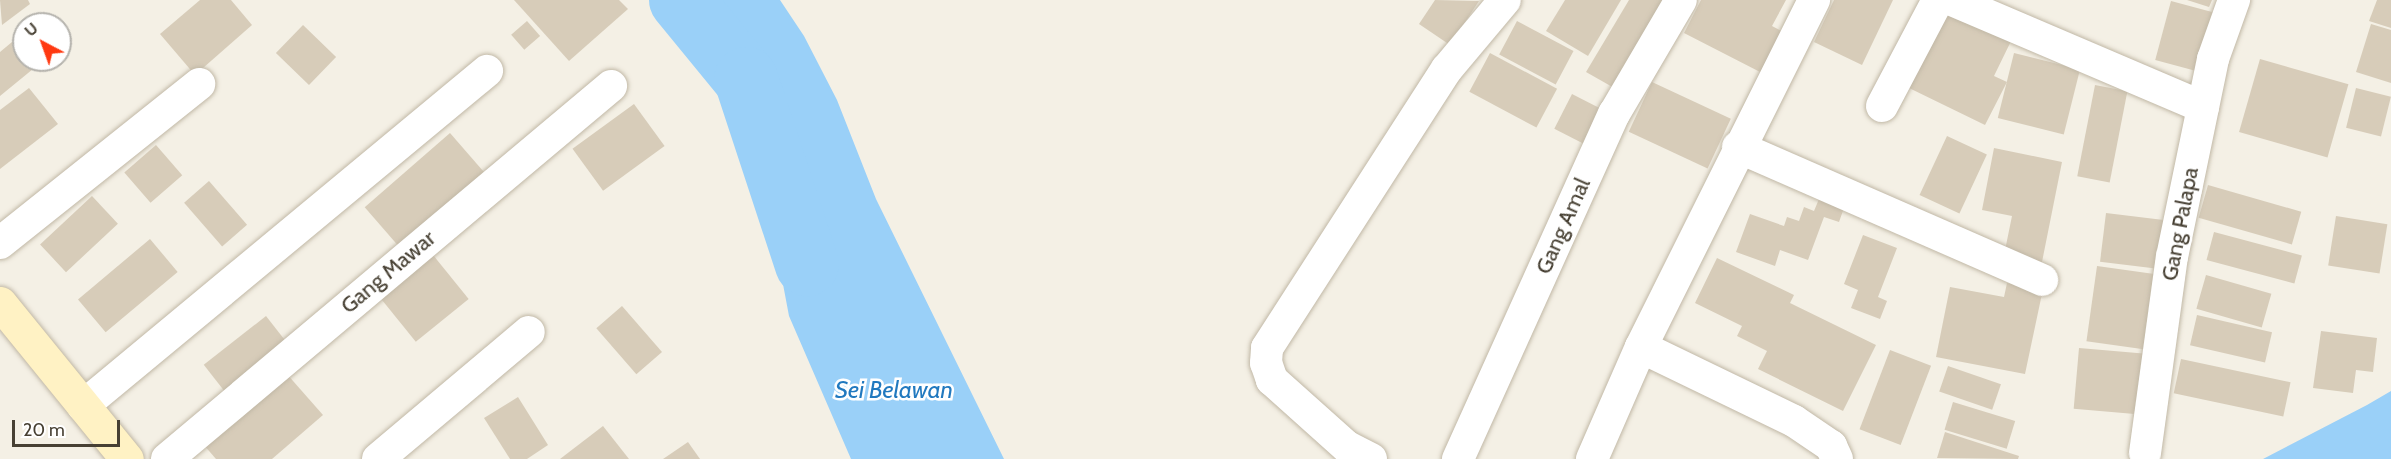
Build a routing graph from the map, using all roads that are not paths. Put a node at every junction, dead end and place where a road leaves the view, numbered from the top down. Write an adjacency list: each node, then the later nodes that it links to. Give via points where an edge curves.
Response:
1 (1505, 0): 23 (street, via 1447,69 1267,348 1266,363 1272,380 1347,447)
2 (1681, 0): 24 (street, Gang Amal, via 1614,114)
3 (1814, 0): 12 (street)
4 (1938, 0): 10 (street)
5 (1952, 0): 11 (street)
6 (2234, 0): 11 (street, Gang Palapa, via 2213,59)
7 (487, 71): 18 (street)
8 (199, 84): 13 (street)
9 (610, 86): 21 (street, Gang Mawar)
10 (1882, 106)
11 (2203, 107): 19 (street, Gang Palapa, via 2172,257)
12 (1738, 147): 14 (street); 17 (street)
13 (0, 243)
14 (2042, 280)
15 (0, 303): 18 (street)
16 (529, 332): 22 (street)
17 (1641, 347): 25 (street); 26 (street, via 1794,421 1830,446)
18 (84, 406): 20 (street)
19 (2145, 453)
20 (127, 459)
21 (167, 459)
22 (378, 459)
23 (1371, 459)
24 (1458, 459)
25 (1592, 459)
26 (1837, 459)

